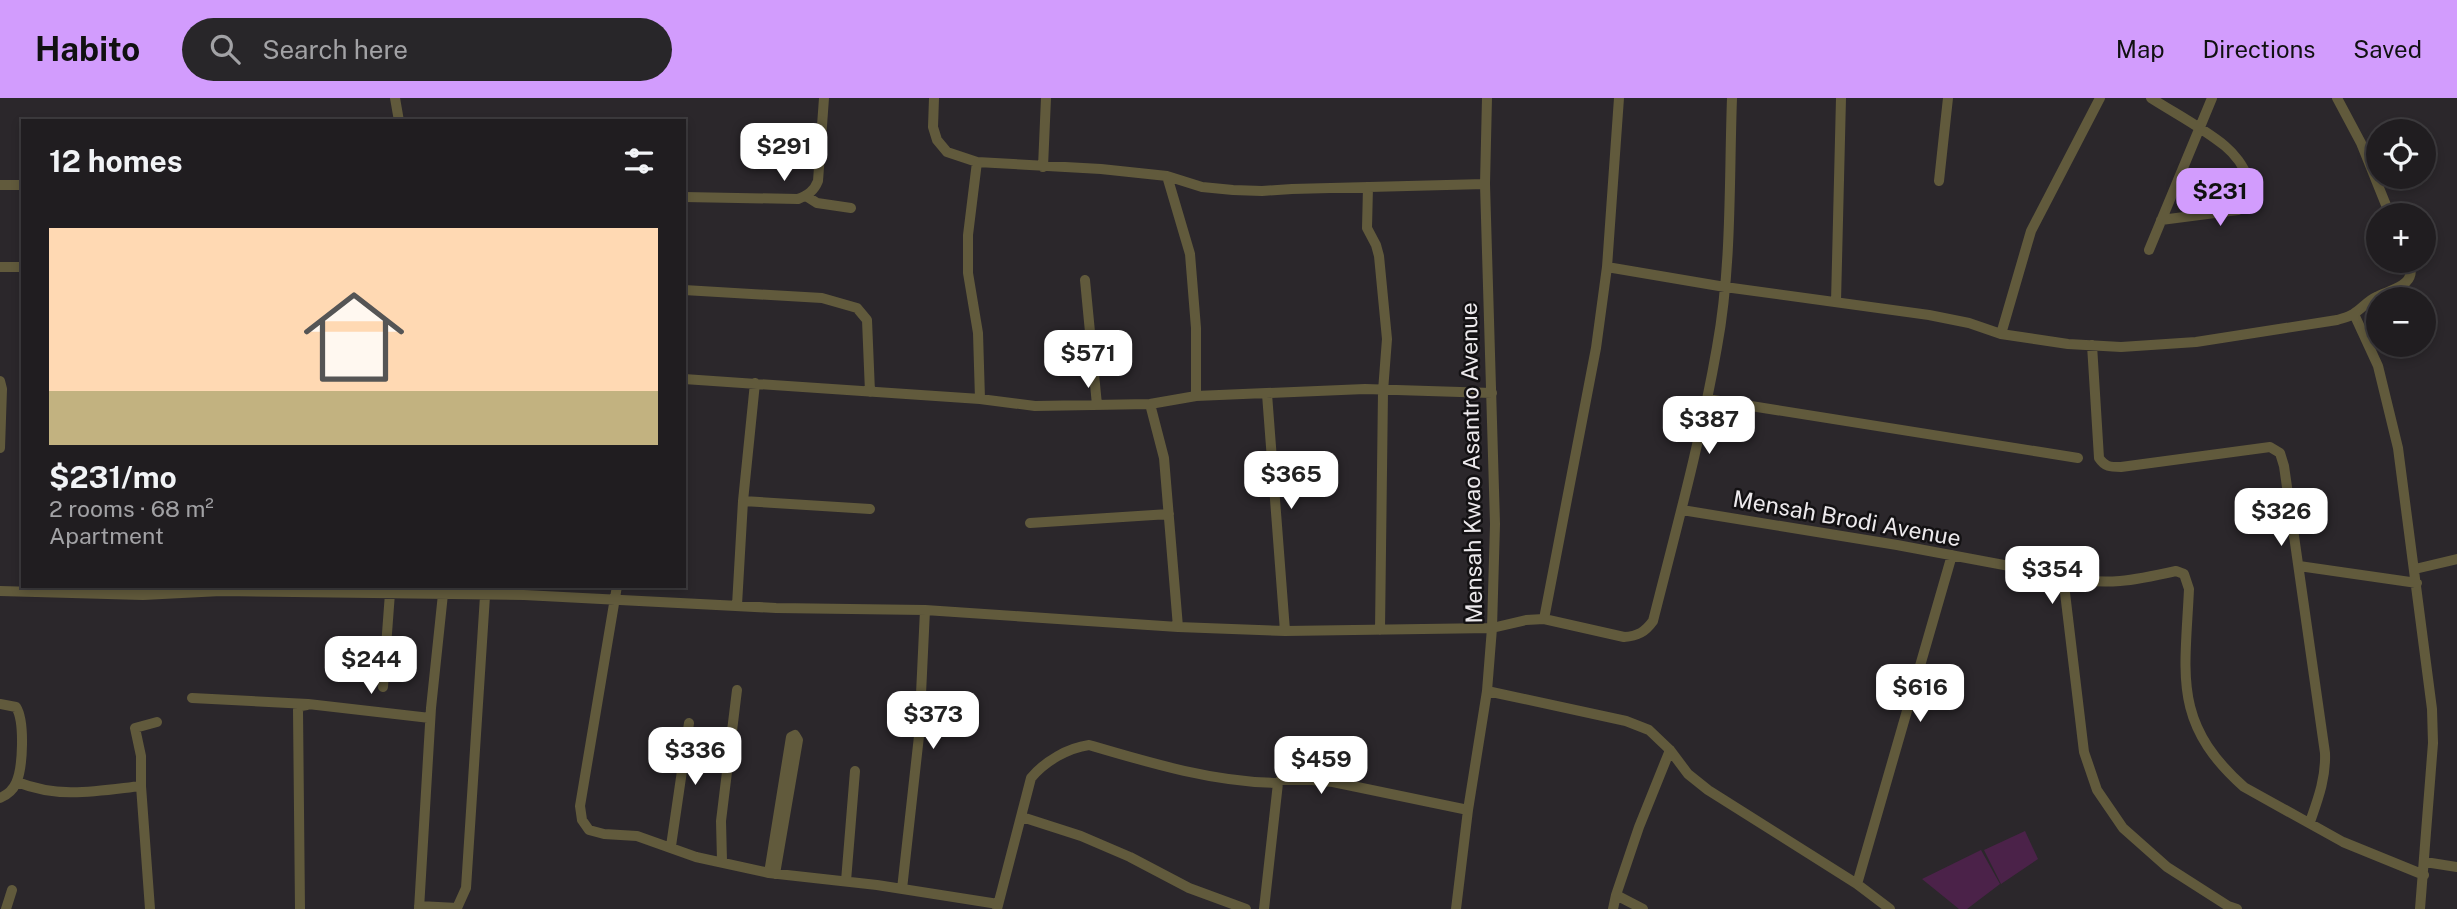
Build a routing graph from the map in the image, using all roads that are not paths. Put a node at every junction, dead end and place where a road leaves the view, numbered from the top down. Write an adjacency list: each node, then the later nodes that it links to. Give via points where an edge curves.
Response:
1 (395, 98): 14 (street)
2 (824, 98): 17 (street)
3 (934, 98): 18 (street, via 937,141 947,152)
4 (1046, 98): 19 (street)
5 (1486, 98): 24 (street, Mensah Kwao Asantro Avenue)
6 (1619, 98): 34 (street)
7 (1732, 98): 37 (street)
8 (1841, 98): 39 (street)
9 (1948, 98): 21 (street)
10 (2100, 98): 41 (street, via 2031,231)
11 (2151, 98): 15 (street)
12 (2212, 98): 15 (street)
13 (2337, 98): 28 (street)
14 (399, 119)
15 (2199, 129): 30 (street); 30 (street, via 2227,147 2248,178 2247,205)
16 (754, 154): 17 (street)
17 (821, 159): 26 (street, via 815,189)
18 (977, 162): 19 (street); 51 (street, via 968,273 978,333)
19 (1043, 167): 20 (street)
20 (1167, 176): 25 (street, via 1202,187 1243,191); 50 (street, via 1190,254)
21 (1939, 181)
22 (0, 184): 23 (street)
23 (21, 184)
24 (1485, 184): 25 (street); 48 (street, Mensah Kwao Asantro Avenue)
25 (1368, 187): 46 (street, via 1367,228 1379,256 1387,339)
26 (806, 196): 27 (street); 29 (street, via 817,203)
27 (686, 197)
28 (2385, 203)
29 (851, 208)
30 (2161, 220): 31 (street)
31 (2149, 250)
32 (0, 267): 33 (street)
33 (21, 267)
34 (1607, 267): 37 (street); 78 (street, via 1578,449)
35 (2410, 273): 40 (street, via 2404,285 2375,297)
36 (1085, 280): 54 (street)
37 (1725, 287): 39 (street); 52 (street)
38 (686, 290): 47 (street, via 822,298 857,308 867,320)
39 (1836, 302): 41 (street, via 1969,323)
40 (2354, 314): 42 (street, via 2196,342); 65 (street, via 2387,398)
41 (2001, 334): 42 (street)
42 (2092, 345): 64 (street, via 2103,464 2121,467 2270,447 2280,453 2284,466)
43 (686, 379): 45 (street)
44 (0, 381): 55 (street)
45 (755, 383): 47 (street); 57 (street)
46 (1383, 391): 48 (street); 49 (street); 81 (street)
47 (870, 392): 51 (street)
48 (1492, 393): 80 (street, Mensah Kwao Asantro Avenue)
49 (1266, 394): 50 (street); 82 (street)
50 (1196, 396): 53 (street)
51 (980, 399): 54 (street, via 1035,406)
52 (1707, 399): 56 (street); 59 (street)
53 (1150, 404): 54 (street); 60 (street, via 1164,458)
54 (1097, 405)
55 (0, 447)
56 (2078, 458)
57 (743, 501): 58 (street); 76 (street)
58 (870, 509)
59 (1682, 510): 62 (street, Mensah Brodi Avenue); 78 (street, via 1653,621 1646,631 1623,637)
60 (1169, 514): 61 (street); 79 (street)
61 (1030, 523)
62 (1952, 555): 66 (street, Mensah Brodi Avenue); 109 (street)
63 (2457, 559): 65 (street)
64 (2299, 566): 67 (street); 101 (street, via 2326,769)
65 (2415, 569): 67 (street)
66 (2063, 576): 101 (street, Mensah Brodi Avenue, via 2109,583 2184,574 2189,589 2185,694 2193,720 2230,775); 115 (street, via 2084,752 2097,790 2123,828 2167,867)
67 (2417, 583): 104 (street, via 2433,743)
68 (616, 588): 75 (street)
69 (221, 589): 70 (street, via 143,595); 72 (street)
70 (0, 591)
71 (524, 591): 74 (street); 75 (street)
72 (390, 593): 73 (street); 83 (street)
73 (443, 594): 74 (street); 89 (street)
74 (485, 596): 114 (street, via 466,888 457,908)
75 (613, 601): 76 (street); 102 (street, via 580,806 582,820 595,832 626,834)
76 (737, 605): 77 (street)
77 (925, 610): 79 (street); 110 (street, via 920,722)
78 (1544, 619): 80 (street)
79 (1178, 627): 82 (street)
80 (1492, 628): 81 (street); 85 (street, Mensah Kwao Asantro Avenue)
81 (1380, 630): 82 (street)
82 (1285, 631)
83 (383, 687)
84 (737, 690): 103 (street, via 721,821)
85 (1487, 691): 92 (street, via 1626,721 1649,730); 99 (street, Mensah Kwao Asantro Avenue)
86 (192, 698): 88 (street)
87 (0, 704): 94 (street, via 16,707 23,726)
88 (308, 705): 89 (street); 118 (street, via 298,710)
89 (430, 718): 114 (street)
90 (158, 722): 96 (street, via 135,728)
91 (690, 723): 102 (street)
92 (1670, 750): 109 (street, via 1708,790); 112 (street)
93 (855, 771): 108 (street)
94 (17, 782): 96 (street, via 40,791 75,793); 98 (street)
95 (1278, 783): 99 (street, via 1285,779 1333,782); 100 (street, via 1157,765 1089,745 1042,766 1031,778); 120 (street)
96 (141, 786): 117 (street)
97 (787, 788): 106 (street)
98 (0, 798)
99 (1468, 810): 121 (street, Mensah Kwao Asantro Avenue)
100 (1022, 817): 113 (street); 119 (street, via 1081,835 1189,888)
101 (2310, 822): 107 (street, via 2353,846)
102 (671, 846): 103 (street)
103 (722, 862): 106 (street)
104 (2425, 862): 105 (street); 107 (street)
105 (2457, 867)
106 (772, 873): 108 (street)
107 (2424, 875): 125 (street)
108 (846, 881): 110 (street)
109 (1857, 884): 124 (street)
110 (902, 889): 113 (street)
111 (12, 890): 116 (street)
112 (1616, 895): 122 (street); 123 (street)
113 (998, 906)
114 (419, 907)
115 (2231, 908)
116 (6, 909)
117 (150, 909)
118 (300, 909)
119 (1246, 909)
120 (1264, 909)
121 (1456, 909)
122 (1613, 909)
123 (1643, 909)
124 (1890, 909)
125 (2420, 909)

